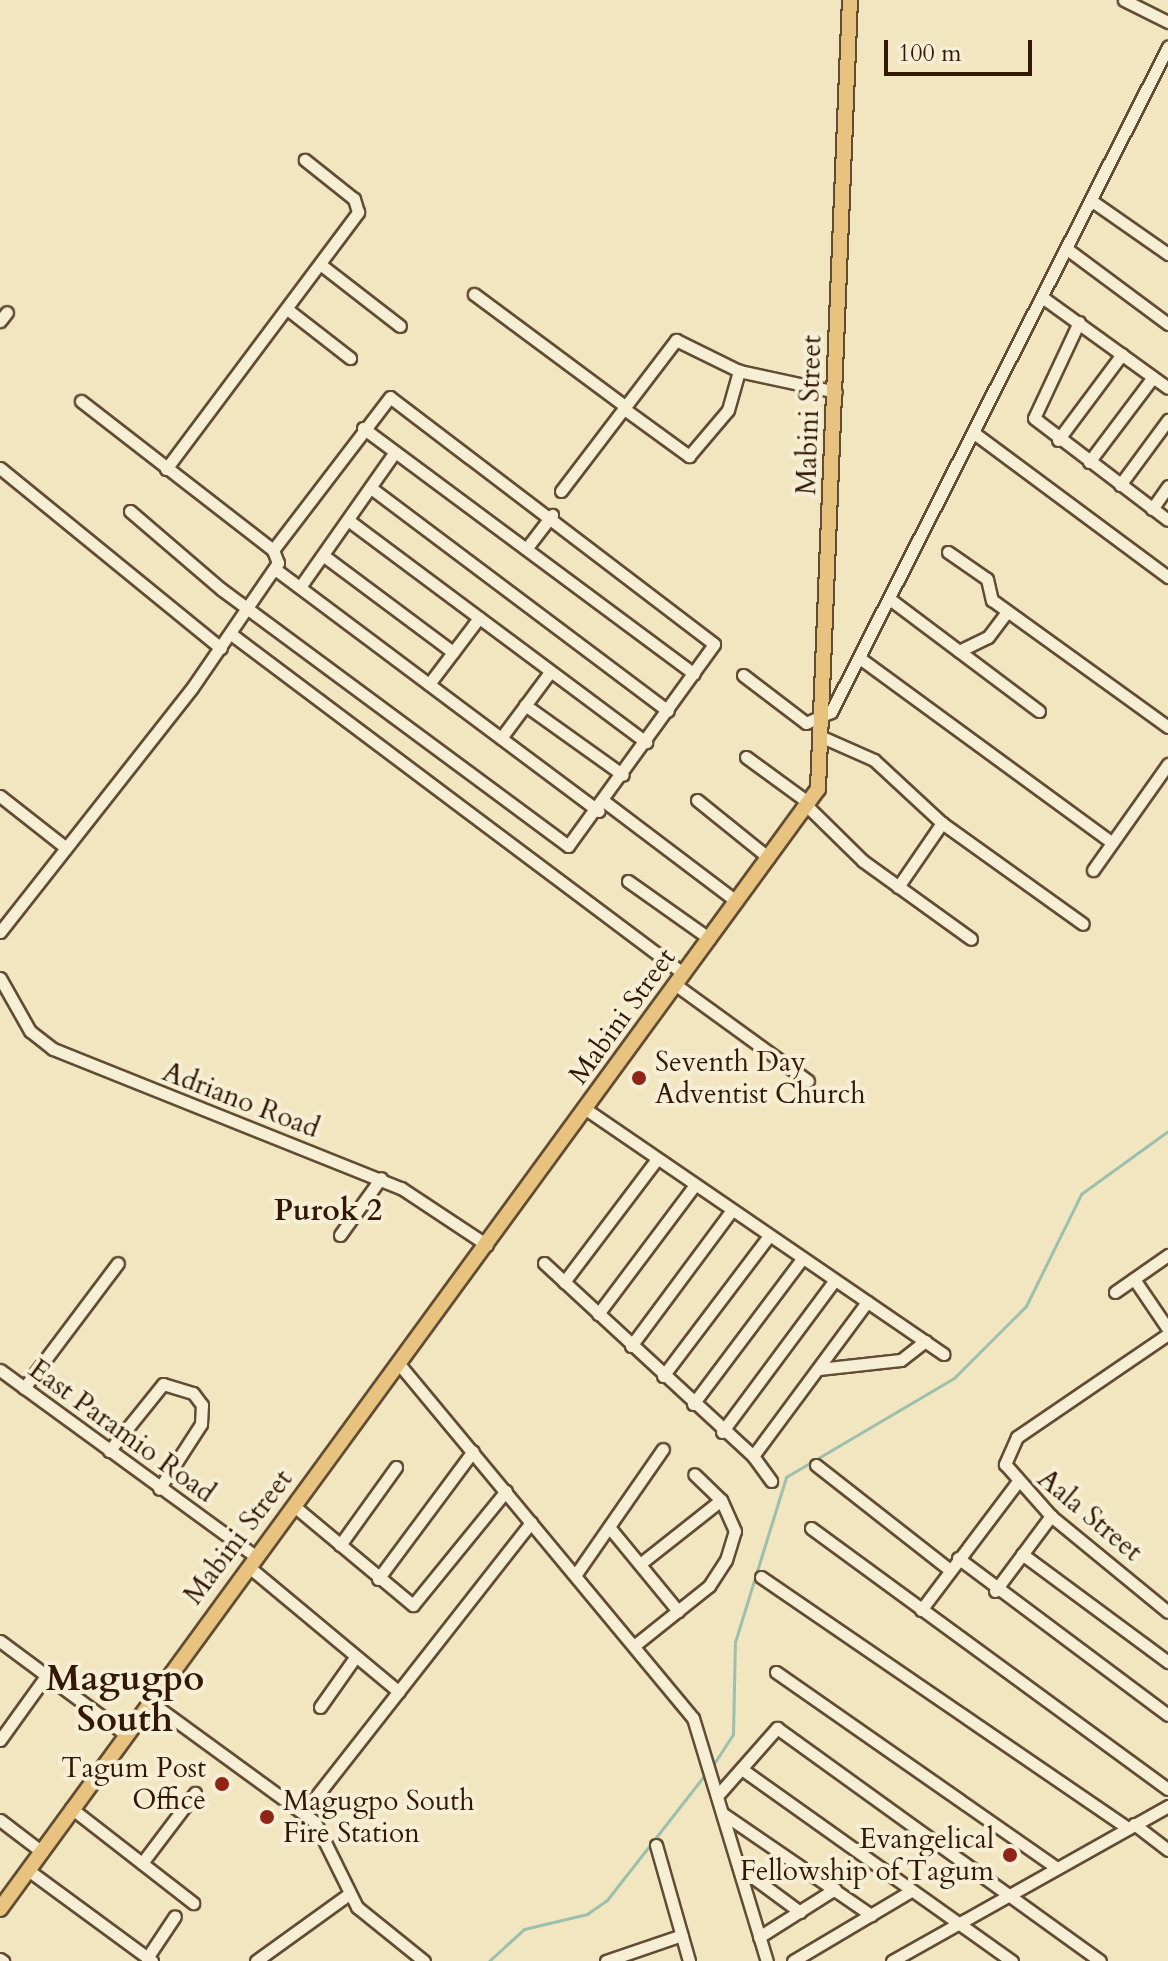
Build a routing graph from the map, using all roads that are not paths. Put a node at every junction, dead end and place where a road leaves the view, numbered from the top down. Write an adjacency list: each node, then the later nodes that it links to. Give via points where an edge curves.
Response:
1 (850, 0): 21 (main road, Mabini Street)
2 (1124, 0): 3 (street)
3 (1168, 22)
4 (1168, 47): 6 (street)
5 (305, 160): 9 (street, via 359,208)
6 (1092, 201): 7 (street); 8 (street)
7 (1067, 249): 11 (street); 14 (street)
8 (1168, 254)
9 (320, 264): 12 (street); 15 (street)
10 (474, 294): 23 (street)
11 (1042, 297): 13 (street); 26 (street)
12 (287, 309): 17 (street); 31 (street)
13 (1079, 322): 16 (street); 27 (street, via 1033,414)
14 (1168, 324)
15 (400, 326)
16 (1122, 354): 19 (street); 27 (street)
17 (350, 358)
18 (739, 371): 21 (street); 23 (street, via 676,340); 23 (street, via 728,410 689,456)
19 (1153, 377): 20 (street); 29 (street)
20 (1168, 388)
21 (836, 392): 64 (main road, Mabini Street)
22 (81, 401): 31 (street)
23 (624, 407): 35 (street)
24 (1168, 420): 32 (street)
25 (363, 428): 28 (street); 38 (street, via 390,397); 42 (street)
26 (974, 433): 46 (street); 48 (street)
27 (1058, 440): 29 (street)
28 (395, 452): 34 (street); 41 (street)
29 (1089, 462): 32 (street)
30 (0, 468): 53 (street)
31 (166, 469): 42 (street)
32 (1120, 485): 36 (street)
33 (1168, 486): 36 (street)
34 (371, 488): 39 (street); 62 (street)
35 (561, 491)
36 (1152, 509): 40 (street)
37 (130, 511): 49 (street)
38 (552, 515): 41 (street); 58 (street, via 713,637)
39 (348, 520): 44 (street); 51 (street)
40 (1168, 520)
41 (526, 549): 58 (street)
42 (273, 550): 45 (street)
43 (948, 552): 50 (street, via 987,579 992,600)
44 (324, 556): 47 (street); 55 (street)
45 (275, 569): 47 (street); 49 (street)
46 (1168, 577)
47 (300, 587): 60 (street)
48 (891, 600): 54 (street); 56 (street)
49 (247, 608): 52 (street); 75 (street, via 565,845 577,842)
50 (1007, 612): 54 (street, via 988,637); 65 (street)
51 (479, 618): 55 (street); 57 (street)
52 (231, 634): 53 (street); 89 (street)
53 (221, 648): 78 (street)
54 (959, 651): 63 (street)
55 (453, 652): 60 (street)
56 (861, 659): 64 (street); 77 (street)
57 (550, 672): 61 (street); 68 (street)
58 (694, 674): 62 (street)
59 (743, 675): 64 (street, via 802,721)
60 (429, 684): 67 (street)
61 (525, 705): 67 (street); 71 (street)
62 (668, 711): 68 (street)
63 (1039, 711)
64 (822, 721): 66 (main road, Mabini Street)
65 (1168, 727)
66 (822, 737): 74 (main road, Mabini Street, via 820,782); 76 (street, via 874,760)
67 (501, 738): 75 (street)
68 (646, 742): 71 (street)
69 (746, 757): 74 (street)
70 (1168, 764): 77 (street)
71 (623, 775): 75 (street)
72 (0, 796): 78 (street)
73 (697, 800): 79 (street)
74 (808, 804): 79 (main road, Mabini Street); 82 (street)
75 (602, 806): 83 (street)
76 (942, 823): 82 (street); 84 (street)
77 (1112, 843): 80 (street)
78 (66, 848): 85 (street)
79 (769, 858): 83 (main road, Mabini Street)
80 (1093, 870)
81 (628, 881): 86 (street)
82 (898, 887): 87 (street)
83 (736, 901): 86 (main road, Mabini Street)
84 (1083, 924)
85 (0, 932)
86 (710, 939): 89 (main road, Mabini Street)
87 (971, 939)
88 (0, 978): 93 (street, Adriano Road, via 30,1031 53,1049)
89 (680, 980): 90 (street); 91 (main road, Mabini Street)
90 (808, 1081)
91 (587, 1110): 92 (street); 98 (main road, Mabini Street)
92 (657, 1159): 94 (street); 105 (street)
93 (381, 1178): 96 (street); 98 (street, Adriano Road)
94 (695, 1185): 95 (street); 108 (street)
95 (732, 1210): 97 (street); 111 (street)
96 (340, 1235)
97 (769, 1236): 100 (street); 116 (street)
98 (487, 1245): 113 (main road, Mabini Street)
99 (1168, 1255): 103 (street)
100 (802, 1259): 104 (street); 118 (street)
101 (118, 1263): 117 (street)
102 (544, 1263): 105 (street)
103 (1134, 1279): 106 (street); 109 (street)
104 (834, 1281): 107 (street); 119 (street)
105 (564, 1282): 108 (street)
106 (1115, 1292)
107 (867, 1302): 110 (street); 114 (street)
108 (598, 1314): 111 (street)
109 (1168, 1332): 128 (street, Aala Street, via 1009,1444 1005,1464)
110 (925, 1341): 112 (street); 114 (street, via 901,1360)
111 (631, 1346): 116 (street)
112 (944, 1354)
113 (399, 1364): 122 (street); 132 (main road, Mabini Street)
114 (819, 1369): 123 (street)
115 (1, 1373): 117 (street, East Paramio Road)
116 (663, 1376): 118 (street)
117 (24, 1388): 121 (street, East Paramio Road)
118 (693, 1404): 119 (street)
119 (722, 1432): 123 (street)
120 (663, 1449): 135 (street)
121 (109, 1451): 129 (street, East Paramio Road); 129 (street, via 163,1384 193,1393 201,1424)
122 (473, 1451): 130 (street); 145 (street)
123 (753, 1456): 127 (street)
124 (816, 1465): 142 (street)
125 (396, 1467): 137 (street)
126 (694, 1474): 131 (street)
127 (771, 1481)
128 (1016, 1484): 133 (street, Aala Street); 139 (street)
129 (159, 1489): 140 (street, East Paramio Road)
130 (506, 1491): 134 (street); 145 (street, via 422,1602 409,1605)
131 (721, 1500): 141 (street); 148 (street, via 735,1531 726,1560)
132 (294, 1506): 137 (street); 140 (main road, Mabini Street)
133 (1051, 1516): 138 (street); 149 (street, Aala Street)
134 (531, 1522): 143 (street); 156 (street)
135 (609, 1527): 141 (street); 143 (street)
136 (811, 1528): 147 (street)
137 (340, 1545): 145 (street)
138 (1022, 1554): 146 (street); 153 (street)
139 (958, 1558): 142 (street); 146 (street)
140 (252, 1562): 152 (street, East Paramio Road); 157 (main road, Mabini Street)
141 (640, 1564): 148 (street)
142 (950, 1570): 147 (street)
143 (576, 1574): 151 (street)
144 (761, 1577): 171 (street)
145 (378, 1579)
146 (995, 1591): 159 (street)
147 (921, 1610): 163 (street)
148 (678, 1611): 151 (street)
149 (1168, 1612)
150 (0, 1641): 155 (street)
151 (635, 1645): 165 (street, via 693,1718)
152 (356, 1656): 156 (street, East Paramio Road); 158 (street)
153 (1168, 1662)
154 (776, 1672): 176 (street)
155 (46, 1676): 160 (street); 161 (street)
156 (399, 1692): 168 (street)
157 (149, 1701): 160 (main road, Mabini Street); 168 (street)
158 (320, 1707)
159 (1168, 1715)
160 (125, 1734): 167 (main road, Mabini Street)
161 (0, 1740)
162 (743, 1770): 165 (street); 181 (street); 182 (street, via 777,1728)
163 (1168, 1789)
164 (195, 1793): 175 (street)
165 (717, 1796): 169 (street)
166 (1168, 1806): 171 (street)
167 (71, 1808): 174 (main road, Mabini Street); 175 (street)
168 (304, 1812): 183 (street, via 323,1832)
169 (722, 1813): 177 (street); 179 (street)
170 (0, 1820): 174 (street)
171 (1131, 1826): 173 (street); 176 (street)
172 (656, 1845): 191 (street)
173 (1168, 1850)
174 (42, 1852): 178 (main road, Mabini Street)
175 (142, 1863): 184 (street)
176 (1054, 1866): 182 (street)
177 (738, 1867): 180 (street); 185 (street)
178 (28, 1870): 186 (main road, Mabini Street); 194 (street)
179 (835, 1889): 187 (street); 188 (street)
180 (773, 1891): 185 (street); 187 (street)
181 (911, 1891): 188 (street); 190 (street)
182 (1006, 1893): 190 (street); 204 (street)
183 (349, 1894): 195 (street); 196 (street, via 367,1918)
184 (193, 1903)
185 (749, 1905): 192 (street)
186 (0, 1909)
187 (800, 1912): 192 (street)
188 (871, 1915): 200 (street)
189 (175, 1916): 194 (street)
190 (957, 1923): 193 (street); 201 (street)
191 (682, 1935): 197 (street); 198 (street)
192 (759, 1937): 199 (street)
193 (1000, 1953): 202 (street); 203 (street)
194 (150, 1959)
195 (256, 1961)
196 (424, 1961)
197 (606, 1961)
198 (689, 1961)
199 (767, 1961)
200 (793, 1961)
201 (892, 1961)
202 (987, 1961)
203 (1012, 1961)
204 (1100, 1961)

